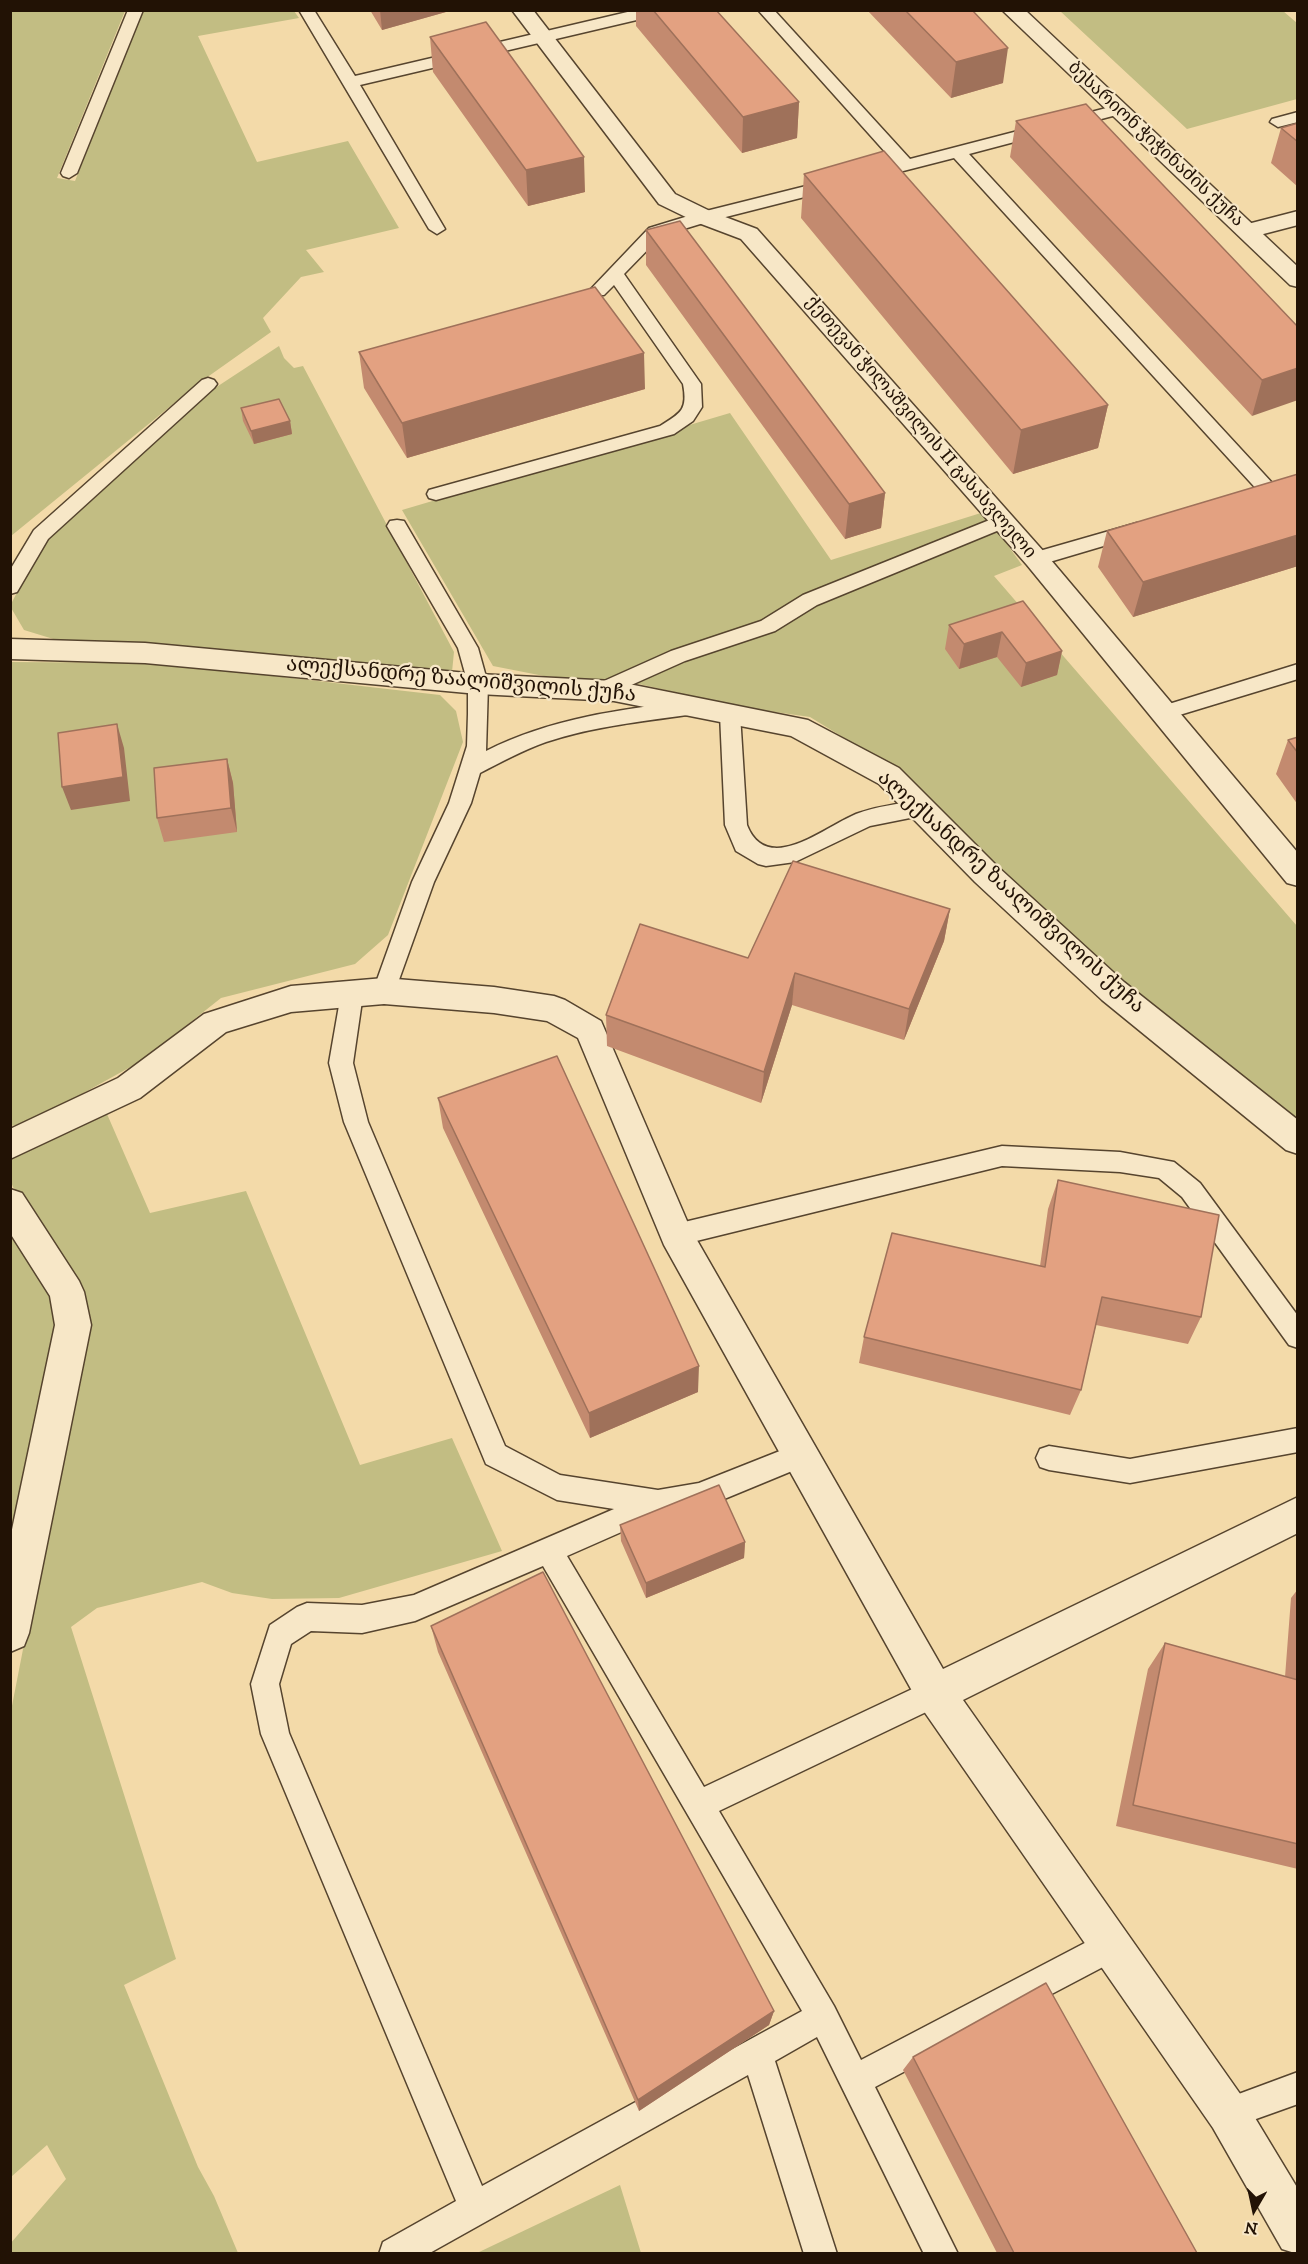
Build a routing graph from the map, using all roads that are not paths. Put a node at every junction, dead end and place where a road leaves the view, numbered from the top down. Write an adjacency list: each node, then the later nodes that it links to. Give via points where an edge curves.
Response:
1 (136, 10): 14 (lane)
2 (306, 10): 8 (lane)
3 (522, 10): 7 (street, ქეთევან ჭილაშვილის II გასასვლელი)
4 (658, 10): 7 (lane)
5 (765, 10): 13 (lane)
6 (1012, 10): 9 (street, ბესარიონ ჭიჭინაძის ქუჩა)
7 (543, 37): 8 (lane); 15 (street, ქეთევან ჭილაშვილის II გასასვლელი, via 667,199)
8 (351, 81): 17 (lane)
9 (1118, 110): 12 (lane); 18 (street, ბესარიონ ჭიჭინაძის ქუჩა)
10 (1298, 117): 11 (lane)
11 (1278, 122)
12 (958, 152): 13 (lane); 24 (lane)
13 (907, 166): 15 (lane)
14 (69, 173)
15 (704, 217): 19 (lane, via 655,232); 27 (street, ქეთევან ჭილაშვილის II გასასვლელი, via 749,234)
16 (1298, 218): 18 (street)
17 (437, 229)
18 (1248, 231): 20 (street, ბესარიონ ჭიჭინაძის ქუჩა)
19 (615, 274): 21 (lane); 25 (lane, via 692,384 696,400 690,415 666,430)
20 (1298, 280)
21 (598, 291)
22 (208, 384): 31 (lane, via 41,535)
23 (1288, 484): 24 (lane)
24 (1268, 490): 26 (lane)
25 (436, 494)
26 (1246, 496)
27 (1002, 521): 30 (street, ქეთევან ჭილაშვილის II გასასვლელი); 35 (lane, via 810,600 768,626 678,656)
28 (1157, 523): 30 (lane)
29 (397, 526): 34 (lane, via 468,648)
30 (1036, 559): 37 (street, ქეთევან ჭილაშვილის II გასასვლელი)
31 (10, 587)
32 (10, 649): 34 (street, ალექსანდრე ზაალიშვილის ქუჩა, via 146,653)
33 (1298, 671): 37 (lane)
34 (478, 684): 35 (street, ალექსანდრე ზაალიშვილის ქუჩა); 39 (lane, via 477,746)
35 (602, 690): 36 (street, ალექსანდრე ზაალიშვილის ქუჩა)
36 (695, 707): 38 (street, ალექსანდრე ზაალიშვილის ქუჩა); 39 (lane, via 567,729 517,745)
37 (1163, 713): 41 (street, ქეთევან ჭილაშვილის II გასასვლელი)
38 (730, 714): 40 (street, ალექსანდრე ზაალიშვილის ქუჩა, via 798,727 889,776); 40 (lane, via 736,825 744,845 766,858 795,854 865,819)
39 (471, 768): 42 (lane, via 460,803)
40 (920, 808): 43 (street, ალექსანდრე ზაალიშვილის ქუჩა, via 1113,991)
41 (1298, 875)
42 (368, 993): 44 (street, via 291,999 214,1023 129,1088); 46 (street, via 494,1000 554,1009 590,1030); 51 (lane, via 341,1063 356,1122 495,1455 557,1487)
43 (1298, 1140)
44 (10, 1145)
45 (10, 1203): 54 (street, via 68,1292 73,1325)
46 (676, 1235): 47 (lane, via 1002,1156 1142,1165 1165,1169 1191,1190); 49 (street)
47 (1298, 1337)
48 (1298, 1440): 50 (lane, via 1130,1471)
49 (800, 1455): 51 (lane, via 700,1496); 55 (street)
50 (1049, 1458)
51 (658, 1503): 53 (lane)
52 (1298, 1514): 55 (street)
53 (549, 1550): 56 (lane); 63 (lane, via 415,1608 362,1619 307,1617 280,1635 265,1684 274,1734)
54 (10, 1633)
55 (935, 1693): 56 (lane); 57 (street)
56 (699, 1805): 58 (lane)
57 (1111, 1946): 60 (lane); 62 (street)
58 (823, 2017): 59 (lane); 60 (lane)
59 (757, 2054): 63 (lane); 66 (lane)
60 (855, 2080): 67 (lane)
61 (1298, 2088): 62 (lane)
62 (1228, 2113): 64 (street)
63 (475, 2208): 65 (lane)
64 (1298, 2233)
65 (395, 2253)
66 (821, 2253)
67 (942, 2253)

